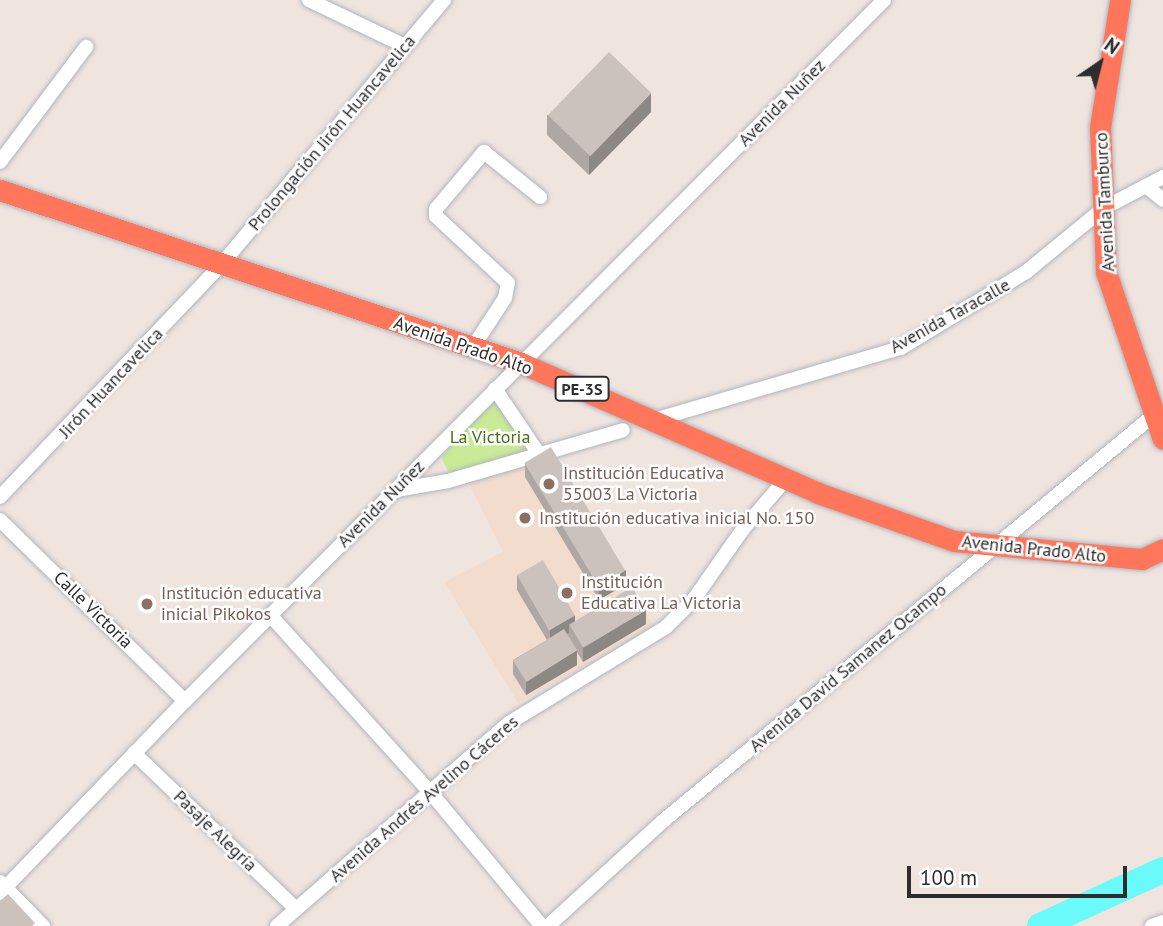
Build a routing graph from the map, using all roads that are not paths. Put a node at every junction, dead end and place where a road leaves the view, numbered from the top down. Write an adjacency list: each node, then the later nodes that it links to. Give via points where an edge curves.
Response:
1 (309, 0): 5 (street)
2 (444, 0): 6 (street, Prolongación Jirón Huancavelica)
3 (884, 0): 17 (street, Avenida Nuñez)
4 (1120, 0): 14 (highway, Avenida Tamburco, via 1100,127)
5 (330, 5): 6 (street)
6 (405, 46): 15 (street, Prolongación Jirón Huancavelica)
7 (86, 47): 8 (street)
8 (0, 162)
9 (1163, 177): 10 (street, Avenida Taracalle)
10 (1146, 186): 13 (street); 14 (street, Avenida Taracalle)
11 (0, 190): 15 (highway, Avenida Prado Alto / PE-3S)
12 (540, 197): 16 (street, via 484,152 436,209 436,216 508,283 505,298)
13 (1163, 200)
14 (1104, 208): 19 (highway, Avenida Tamburco, via 1106,272); 20 (street, Avenida Taracalle, via 1026,272 901,348)
15 (220, 266): 16 (highway, Avenida Prado Alto / PE-3S); 26 (street, Jirón Huancavelica)
16 (473, 348): 17 (highway, Avenida Prado Alto / PE-3S)
17 (521, 363): 18 (street, Avenida Nuñez); 20 (highway, Avenida Prado Alto / PE-3S)
18 (495, 389): 23 (street); 25 (street, Avenida Nuñez)
19 (1154, 415): 22 (highway, Avenida Tamburco); 28 (street, Avenida David Samanez Ocampo)
20 (654, 421): 24 (highway, Avenida Prado Alto / PE-3S)
21 (622, 430): 23 (street)
22 (1163, 439)
23 (539, 454): 25 (street, via 448,481)
24 (786, 479): 28 (highway, Avenida Prado Alto / PE-3S, via 954,541); 33 (street, Avenida Andrés Avelino Cáceres, via 694,599 666,627 509,723)
25 (396, 490): 30 (street, Avenida Nuñez)
26 (0, 498)
27 (0, 520): 31 (street, Calle Victoria)
28 (1000, 542): 29 (highway, Avenida Prado Alto / PE-3S, via 1142,559); 40 (street, Avenida David Samanez Ocampo, via 663,821)
29 (1163, 549)
30 (271, 615): 31 (street, Avenida Nuñez); 33 (street)
31 (185, 701): 32 (street, Avenida Nuñez)
32 (134, 754): 34 (street, Avenida Nuñez); 35 (street, Pasaje Alegría)
33 (431, 793): 35 (street, Avenida Andrés Avelino Cáceres); 39 (street)
34 (2, 888): 37 (street)
35 (296, 909): 38 (street, Avenida Andrés Avelino Cáceres)
36 (1163, 922): 41 (street)
37 (43, 926)
38 (277, 926)
39 (542, 926)
40 (548, 926)
41 (1152, 926)

